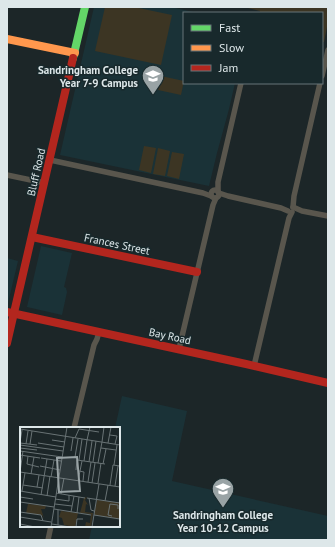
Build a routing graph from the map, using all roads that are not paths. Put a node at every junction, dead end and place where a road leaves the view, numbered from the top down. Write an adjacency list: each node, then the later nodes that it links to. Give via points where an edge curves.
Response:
1 (86, 7): 4 (main road, Bluff Road)
2 (7, 39): 4 (main road)
3 (328, 50): 5 (street)
4 (75, 54): 8 (main road, Bluff Road)
5 (323, 72)
6 (241, 84): 11 (street)
7 (320, 84): 12 (street)
8 (50, 160): 10 (main road, Bluff Road); 11 (street)
9 (7, 175): 10 (street)
10 (44, 183): 14 (main road, Bluff Road)
11 (215, 194): 12 (street); 15 (street)
12 (291, 209): 13 (street); 20 (street)
13 (328, 216)
14 (32, 237): 15 (main road, Frances Street); 16 (main road, Bluff Road)
15 (197, 272): 19 (street)
16 (11, 313): 17 (main road, Bay Road); 18 (main road, Bluff Road)
17 (99, 332): 19 (main road, Bay Road); 22 (street)
18 (7, 343)
19 (179, 349): 20 (main road, Bay Road)
20 (254, 366): 21 (main road, Bay Road)
21 (327, 381)
22 (74, 427)
23 (51, 527): 24 (street)
24 (48, 540)

